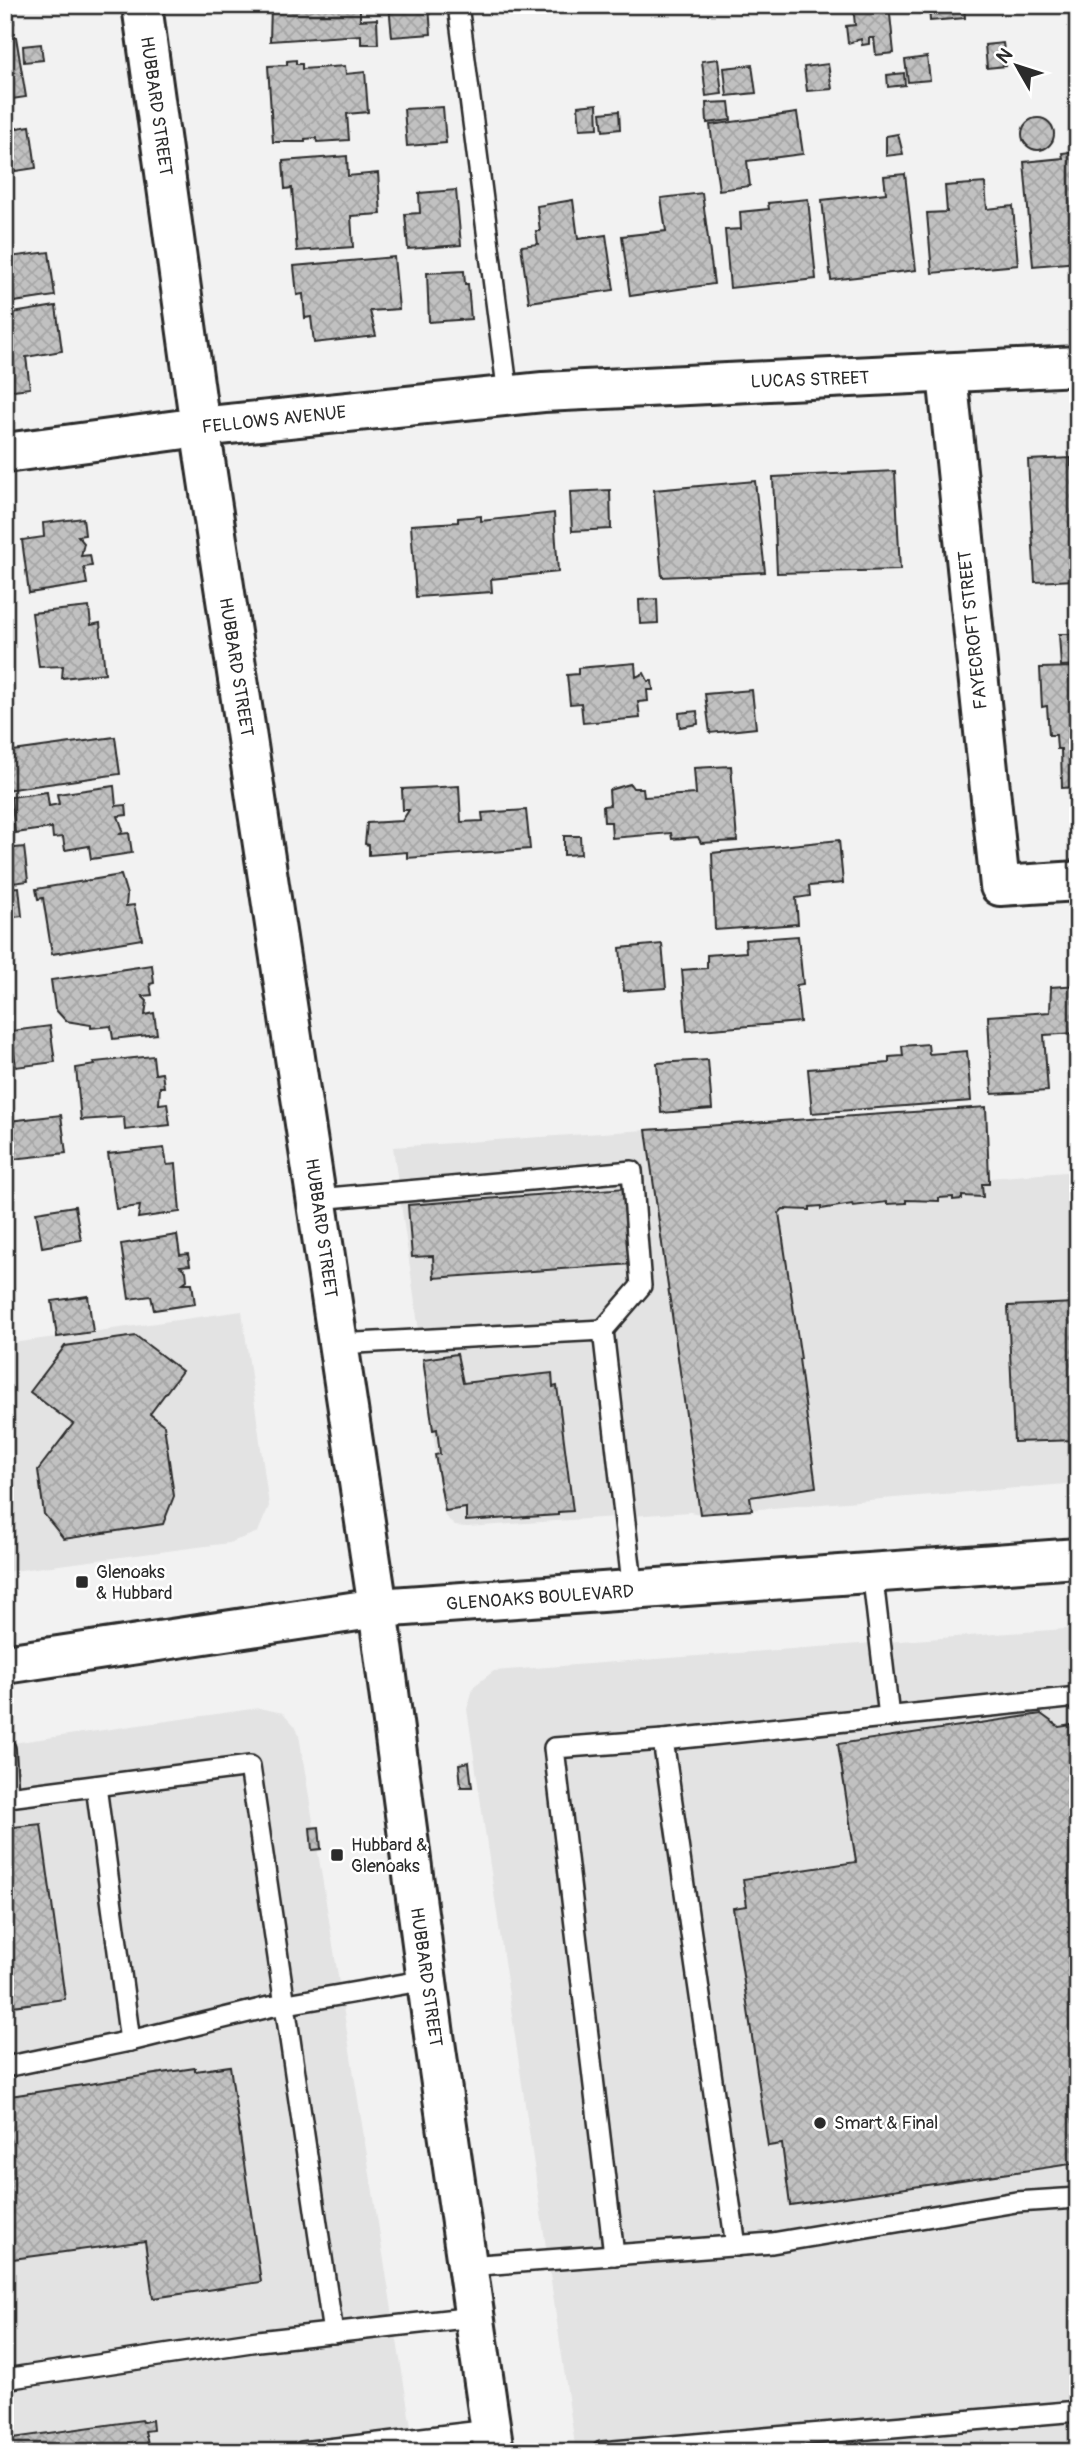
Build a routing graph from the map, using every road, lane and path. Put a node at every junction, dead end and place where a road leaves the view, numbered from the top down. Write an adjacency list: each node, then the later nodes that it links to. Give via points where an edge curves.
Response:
1 (142, 5): 6 (main road, HUBBARD STREET)
2 (458, 5): 5 (lane)
3 (1078, 366): 4 (main road, LUCAS STREET)
4 (947, 374): 5 (main road, LUCAS STREET); 8 (main road, FAYECROFT STREET, via 1000,886)
5 (526, 393): 6 (main road, FELLOWS AVENUE)
6 (200, 427): 7 (main road, FELLOWS AVENUE); 9 (main road, HUBBARD STREET)
7 (5, 453)
8 (1078, 881)
9 (317, 1199): 10 (lane, via 632,1171 641,1286); 11 (main road, HUBBARD STREET)
10 (603, 1331): 11 (lane); 14 (lane)
11 (338, 1344): 15 (main road, HUBBARD STREET)
12 (1078, 1558): 13 (main road, GLENOAKS BOULEVARD)
13 (872, 1571): 14 (main road, GLENOAKS BOULEVARD); 18 (lane)
14 (632, 1592): 15 (main road, GLENOAKS BOULEVARD)
15 (378, 1608): 16 (main road, GLENOAKS BOULEVARD); 23 (main road, HUBBARD STREET)
16 (5, 1664)
17 (1078, 1697): 18 (lane)
18 (889, 1717): 19 (lane)
19 (663, 1740): 28 (lane); 29 (lane, via 554,1748)
20 (5, 1749): 22 (lane)
21 (96, 1786): 22 (lane); 24 (lane, via 250,1766); 25 (lane)
22 (7, 1798)
23 (427, 1980): 24 (lane); 30 (main road, HUBBARD STREET)
24 (286, 2004): 25 (lane); 32 (lane)
25 (130, 2041): 26 (lane)
26 (5, 2067)
27 (1078, 2198): 28 (lane, via 1016,2202)
28 (736, 2246): 29 (lane)
29 (614, 2255): 30 (lane)
30 (467, 2266): 31 (main road, HUBBARD STREET)
31 (474, 2317): 32 (lane); 35 (main road, HUBBARD STREET)
32 (332, 2333): 33 (lane)
33 (5, 2379)
34 (1078, 2411): 37 (lane)
35 (492, 2441): 36 (lane)
36 (302, 2452)
37 (602, 2452)

